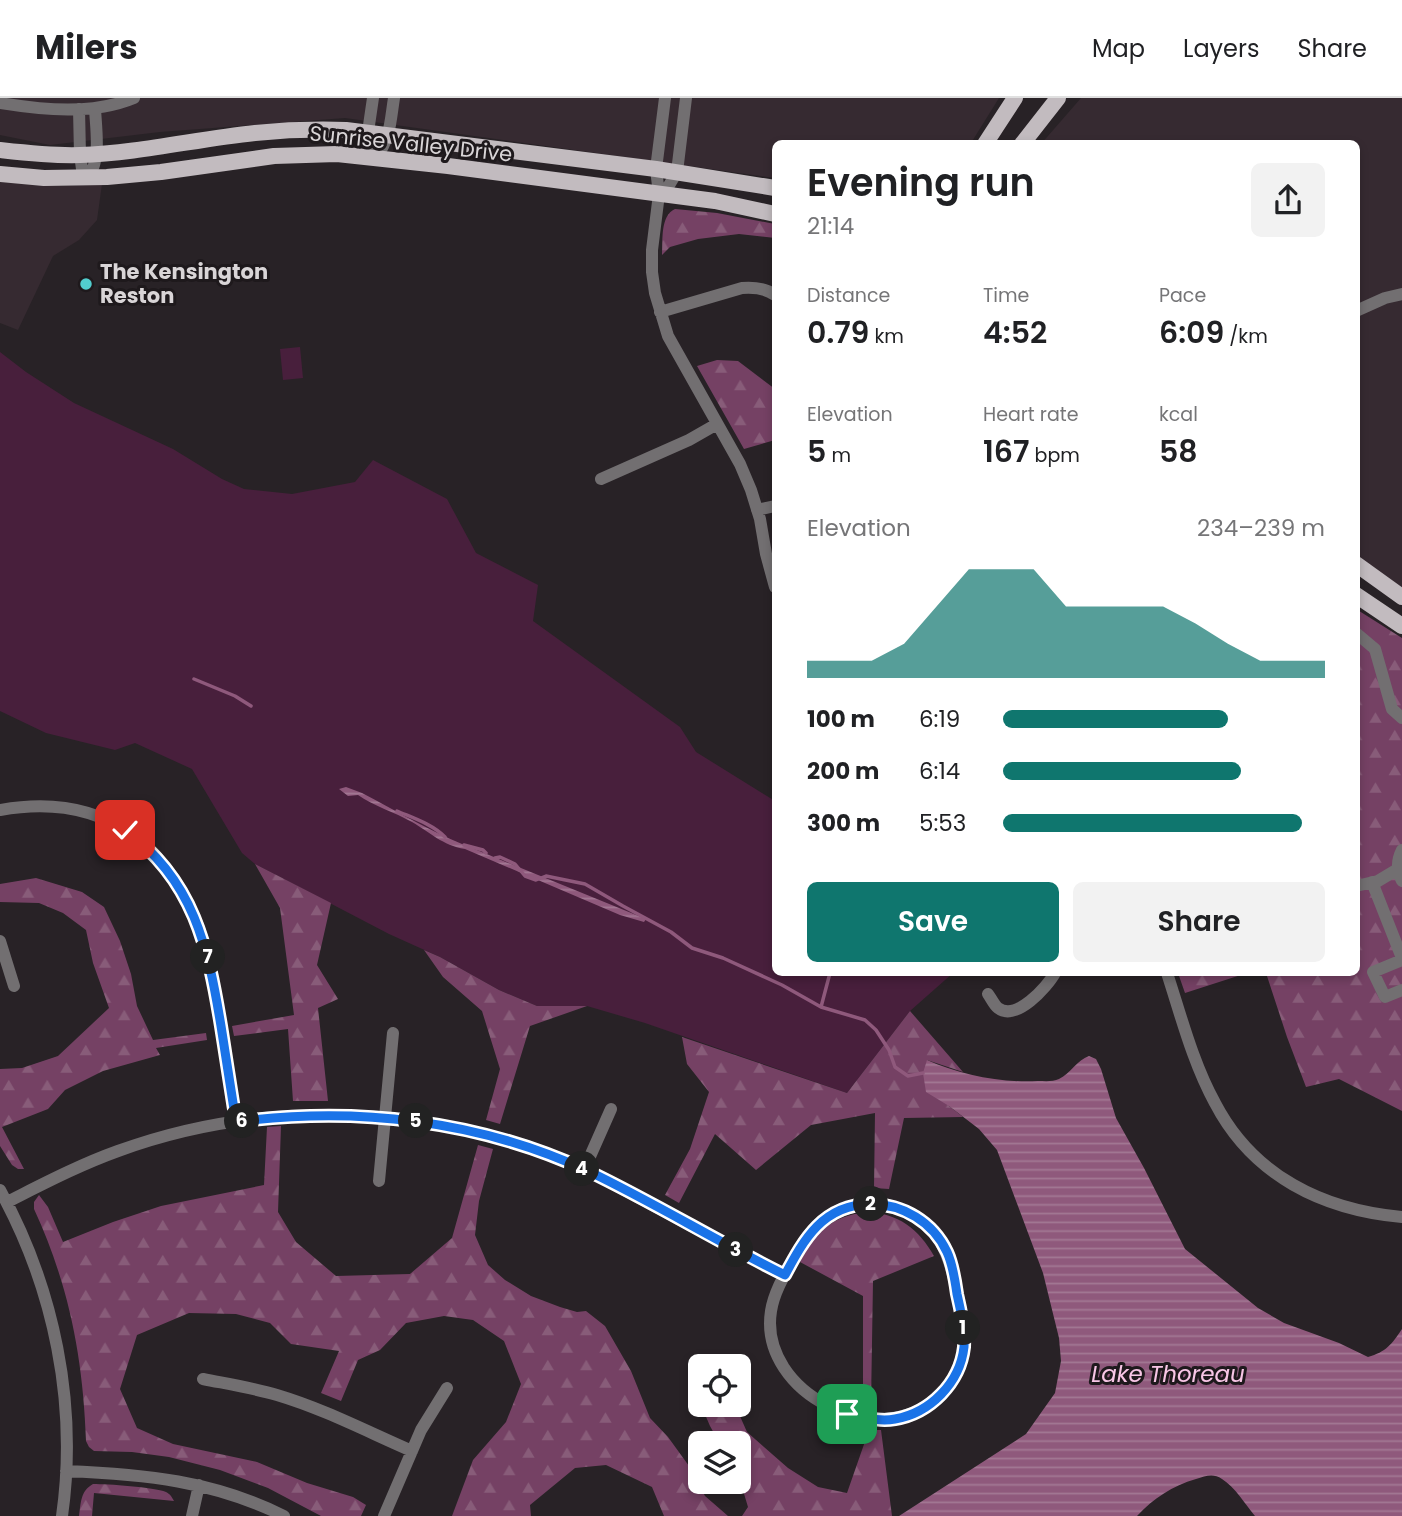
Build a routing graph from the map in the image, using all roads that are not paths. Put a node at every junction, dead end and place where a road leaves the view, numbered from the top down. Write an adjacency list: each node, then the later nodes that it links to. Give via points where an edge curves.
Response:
1 (134, 98): 9 (street)
2 (373, 98): 11 (street)
3 (394, 98): 12 (street)
4 (665, 98): 19 (street)
5 (686, 98): 20 (street)
6 (1014, 98): 13 (main road)
7 (1058, 98): 14 (main road)
8 (0, 103): 10 (street)
9 (95, 108): 10 (street); 16 (street)
10 (79, 109): 17 (street)
11 (368, 132): 12 (main road, Sunrise Valley Drive); 16 (main road, Sunrise Valley Drive, via 271,131); 18 (street)
12 (389, 135): 18 (street); 19 (main road, Sunrise Valley Drive)
13 (988, 140)
14 (1025, 140)
15 (0, 150): 17 (main road, Sunrise Valley Drive)
16 (97, 154): 17 (main road, Sunrise Valley Drive); 22 (street)
17 (80, 155): 22 (street)
18 (376, 158): 22 (main road, Sunrise Valley Drive, via 294,154); 24 (main road, Sunrise Valley Drive)
19 (656, 169): 20 (main road, Sunrise Valley Drive); 24 (street)
20 (677, 172): 23 (main road, Sunrise Valley Drive); 24 (street)
21 (0, 174): 22 (main road, Sunrise Valley Drive)
22 (89, 177)
23 (772, 188)
24 (659, 194): 25 (main road, Sunrise Valley Drive); 29 (street, via 652,272)
25 (772, 213)
26 (772, 294): 29 (street, via 742,288)
27 (1402, 294): 28 (street)
28 (1360, 309)
29 (660, 312): 30 (street, via 679,358)
30 (717, 424): 31 (street); 33 (street, via 740,464)
31 (601, 479)
32 (772, 507): 33 (street)
33 (758, 510): 35 (street)
34 (1360, 567): 36 (main road)
35 (772, 577)
36 (1402, 597)
37 (1360, 598): 38 (main road)
38 (1402, 626)
39 (1360, 636): 40 (street, via 1375,649 1392,709)
40 (1402, 718)
41 (0, 810): 56 (street, via 41,805 103,818 142,842 170,873 205,945)
42 (1402, 850): 43 (street)
43 (1400, 875): 44 (street)
44 (1373, 883): 45 (street); 47 (street)
45 (1360, 886)
46 (0, 941): 50 (street)
47 (1402, 959): 51 (street, via 1373,972 1385,997)
48 (1053, 976): 52 (street, via 1038,994 1013,1011 998,1008)
49 (1168, 976): 61 (street, via 1204,1082 1228,1125 1261,1162 1324,1201)
50 (14, 986)
51 (1402, 990)
52 (988, 994)
53 (393, 1034): 55 (street)
54 (611, 1109): 57 (street)
55 (385, 1118): 56 (street, via 302,1115); 57 (street, via 479,1133); 58 (street)
56 (236, 1122): 60 (street, via 118,1151)
57 (584, 1170): 62 (street)
58 (379, 1181)
59 (0, 1190): 60 (street)
60 (7, 1202): 66 (street, via 50,1312 64,1393)
61 (1402, 1217)
62 (785, 1275): 62 (street, via 807,1236 833,1214 878,1204 918,1218 940,1240 952,1267 964,1332 955,1376 929,1405 895,1419 847,1414 814,1398 786,1372 773,1344 771,1313)
63 (203, 1379): 65 (street, via 289,1399)
64 (447, 1388): 65 (street)
65 (412, 1451): 71 (street)
66 (66, 1471): 67 (street, via 131,1474); 68 (street)
67 (200, 1485): 69 (street); 70 (street)
68 (62, 1516)
69 (192, 1516)
70 (284, 1516)
71 (384, 1516)

